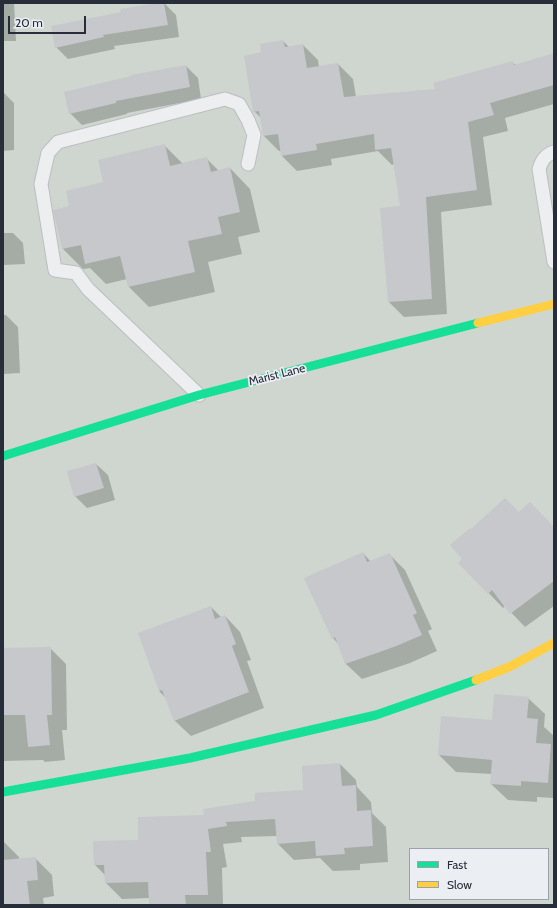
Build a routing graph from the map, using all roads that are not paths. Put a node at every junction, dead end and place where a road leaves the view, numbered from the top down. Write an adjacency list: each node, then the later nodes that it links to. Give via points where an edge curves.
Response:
1 (554, 152): 3 (lane, via 542,160 539,169)
2 (248, 164): 6 (lane, via 254,135 240,104 225,99 58,142 48,153 41,184 55,270 76,273 88,289)
3 (551, 224): 4 (lane)
4 (554, 262)
5 (554, 304): 6 (street, Marist Lane)
6 (199, 394): 7 (street, Marist Lane)
7 (3, 456)
8 (554, 643): 9 (street, via 461,686 376,715 190,758)
9 (3, 792)

